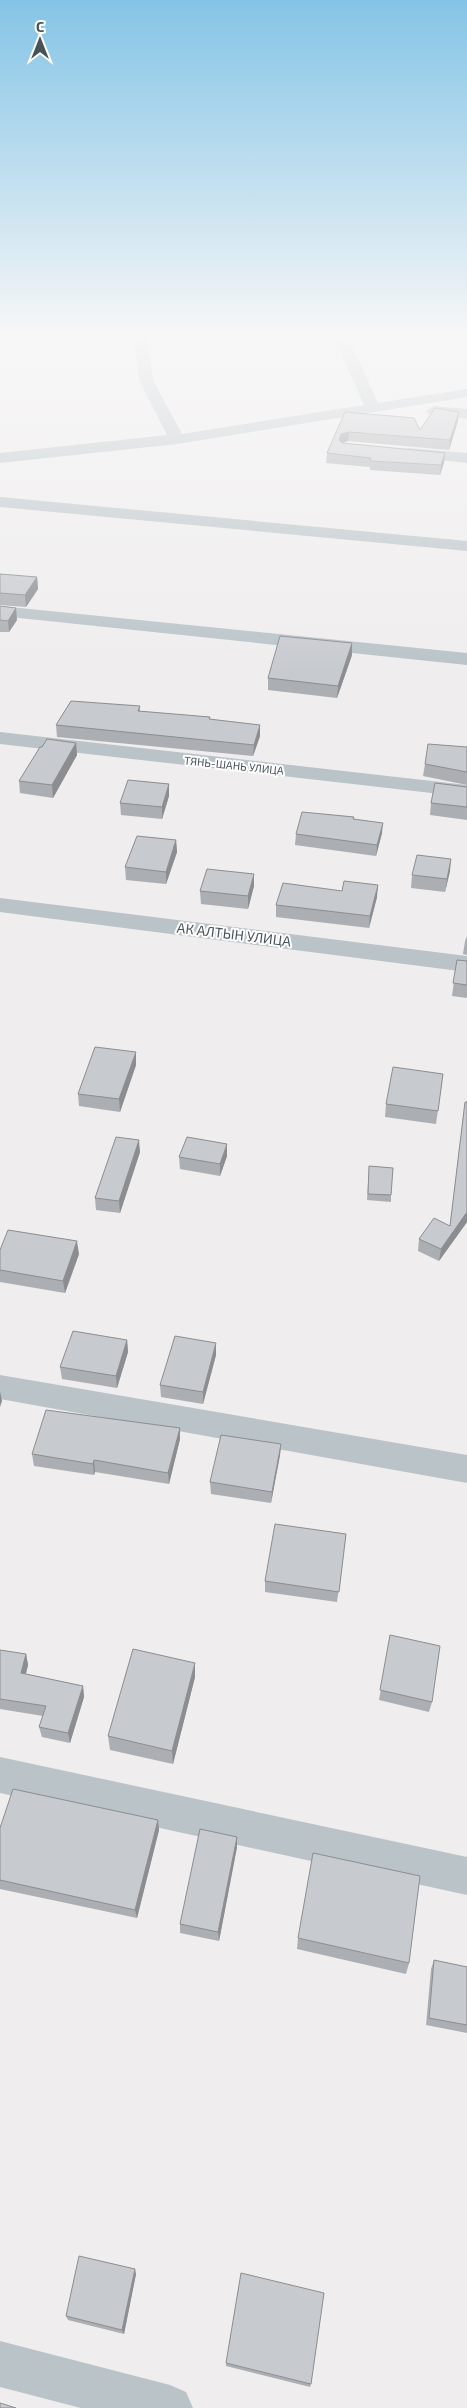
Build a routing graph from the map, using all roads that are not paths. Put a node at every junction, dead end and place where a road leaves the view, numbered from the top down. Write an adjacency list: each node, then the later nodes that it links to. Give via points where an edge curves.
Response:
1 (104, 447): 3 (street)
2 (397, 452): 4 (street)
3 (0, 458)
4 (467, 458)
5 (0, 502): 6 (street)
6 (467, 546)
7 (0, 611): 8 (street)
8 (467, 660)
9 (0, 738): 10 (street, ТЯНЬ-ШАНЬ УЛИЦА)
10 (467, 791)
11 (0, 905): 12 (street, АК АЛТЫН УЛИЦА)
12 (467, 964)
13 (0, 1387): 14 (street)
14 (467, 1469)
15 (0, 1775): 16 (street)
16 (467, 1876)
17 (0, 2364): 18 (street)
18 (170, 2408)

